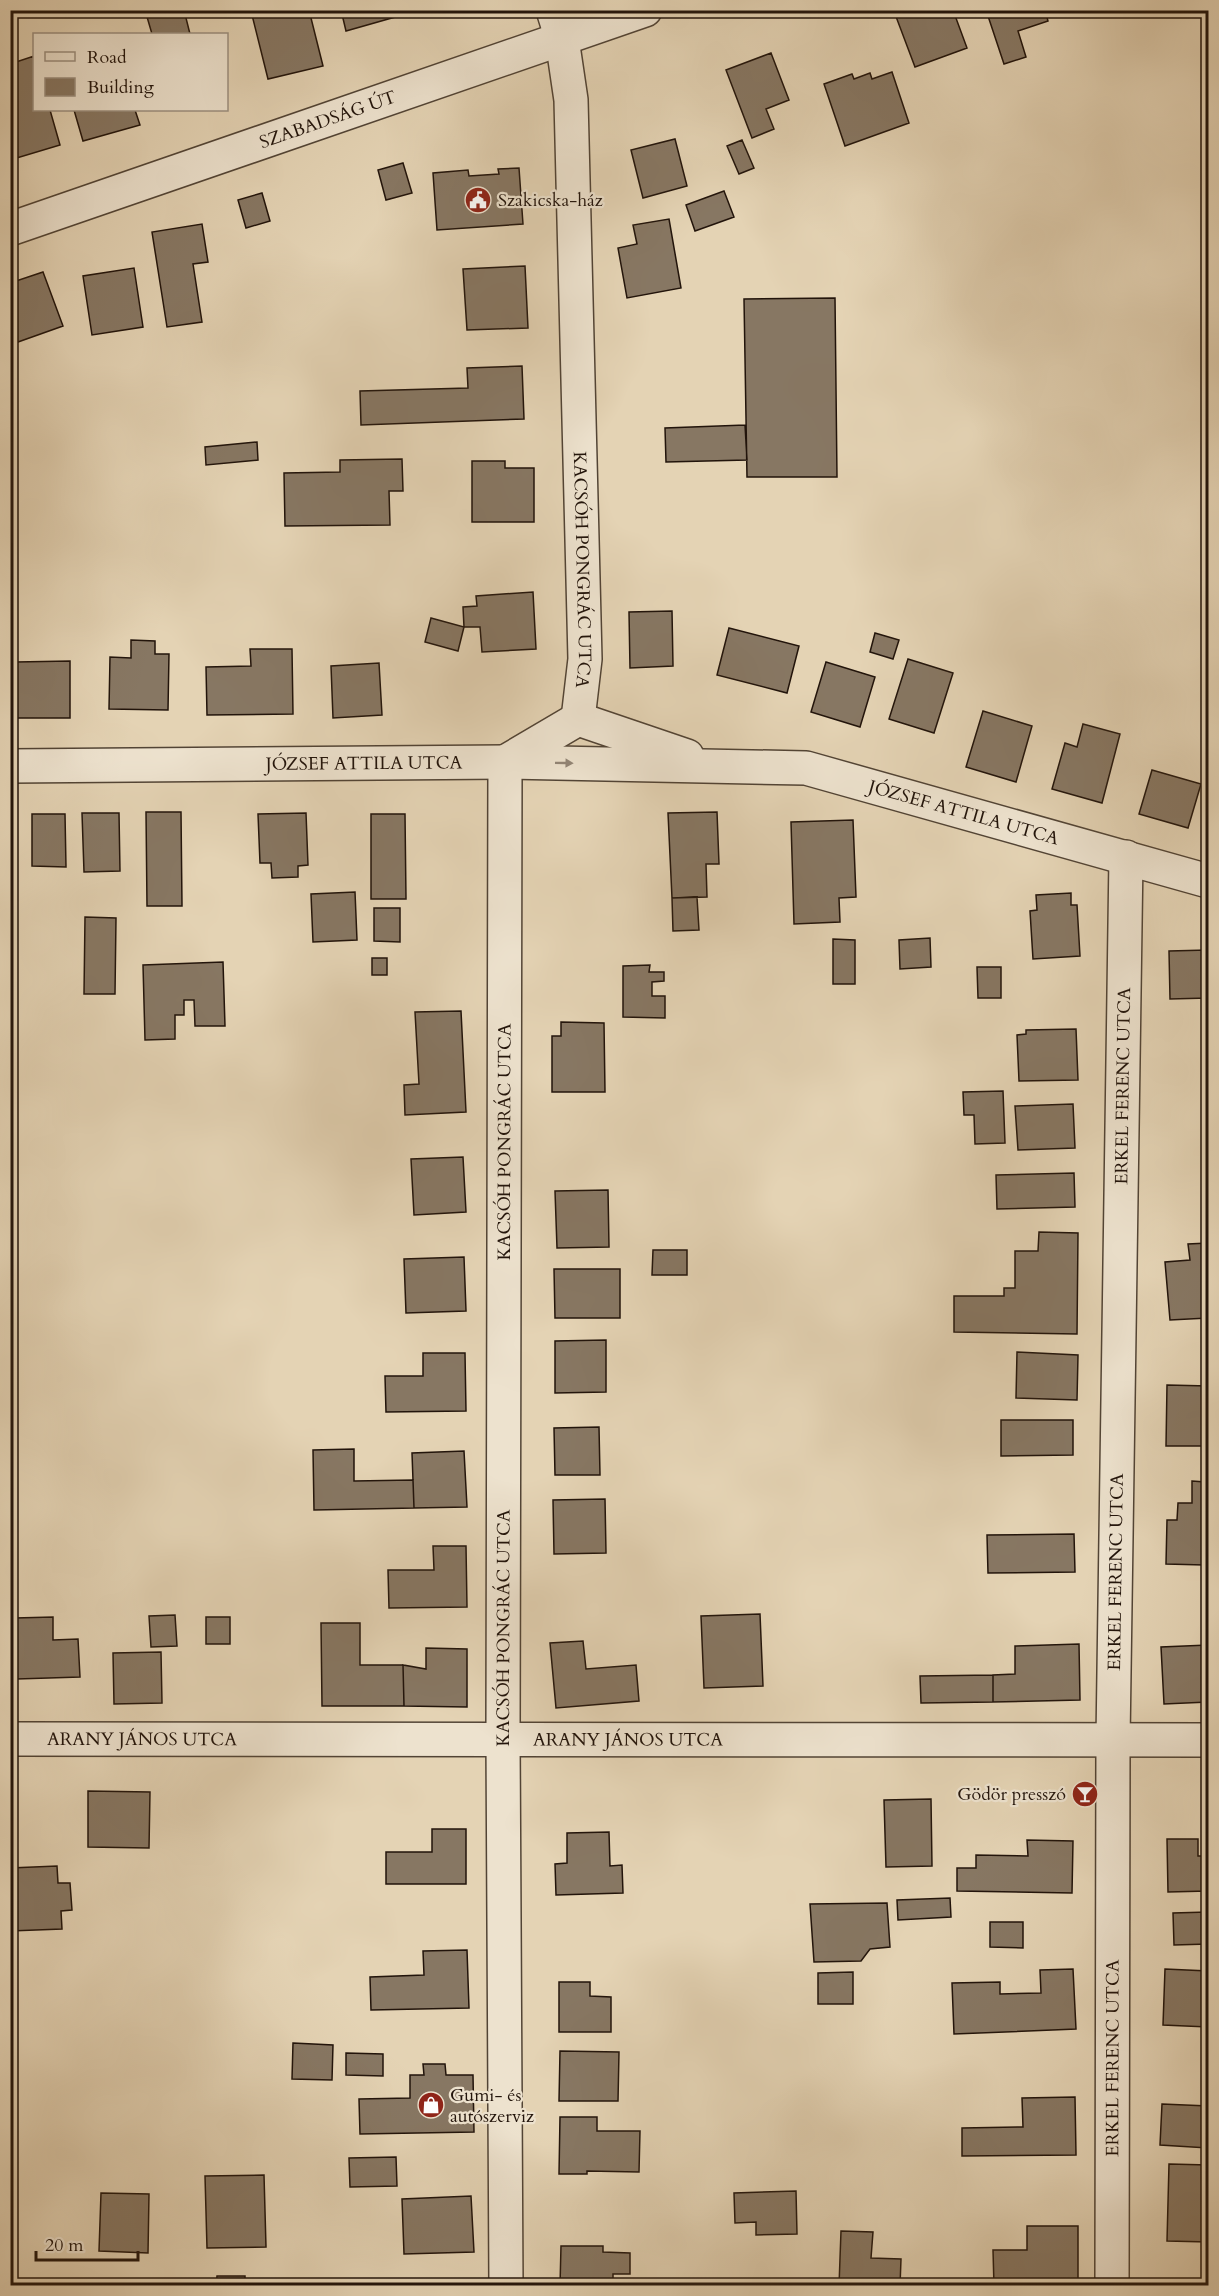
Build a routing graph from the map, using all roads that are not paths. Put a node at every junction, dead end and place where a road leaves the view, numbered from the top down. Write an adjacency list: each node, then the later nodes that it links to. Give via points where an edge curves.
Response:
1 (645, 10): 2 (street, SZABADSÁG ÚT)
2 (558, 25): 3 (street, SZABADSÁG ÚT); 4 (street, KACSÓH PONGRÁC UTCA, via 571,100 585,659)
3 (10, 229)
4 (578, 719): 5 (street); 7 (street, JÓZSEF ATTILA UTCA)
5 (505, 762): 6 (street, JÓZSEF ATTILA UTCA); 7 (street, JÓZSEF ATTILA UTCA, one-way to 7); 10 (street, KACSÓH PONGRÁC UTCA)
6 (10, 766)
7 (717, 766): 8 (street, JÓZSEF ATTILA UTCA, via 806,768)
8 (1126, 857): 9 (street, JÓZSEF ATTILA UTCA); 12 (street, ERKEL FERENC UTCA)
9 (1209, 881)
10 (503, 1738): 11 (street, ARANY JÁNOS UTCA); 12 (street, ARANY JÁNOS UTCA); 14 (street, KACSÓH PONGRÁC UTCA)
11 (10, 1739)
12 (1113, 1740): 13 (street, ARANY JÁNOS UTCA); 15 (street, ERKEL FERENC UTCA)
13 (1209, 1740)
14 (506, 2286)
15 (1112, 2286)

